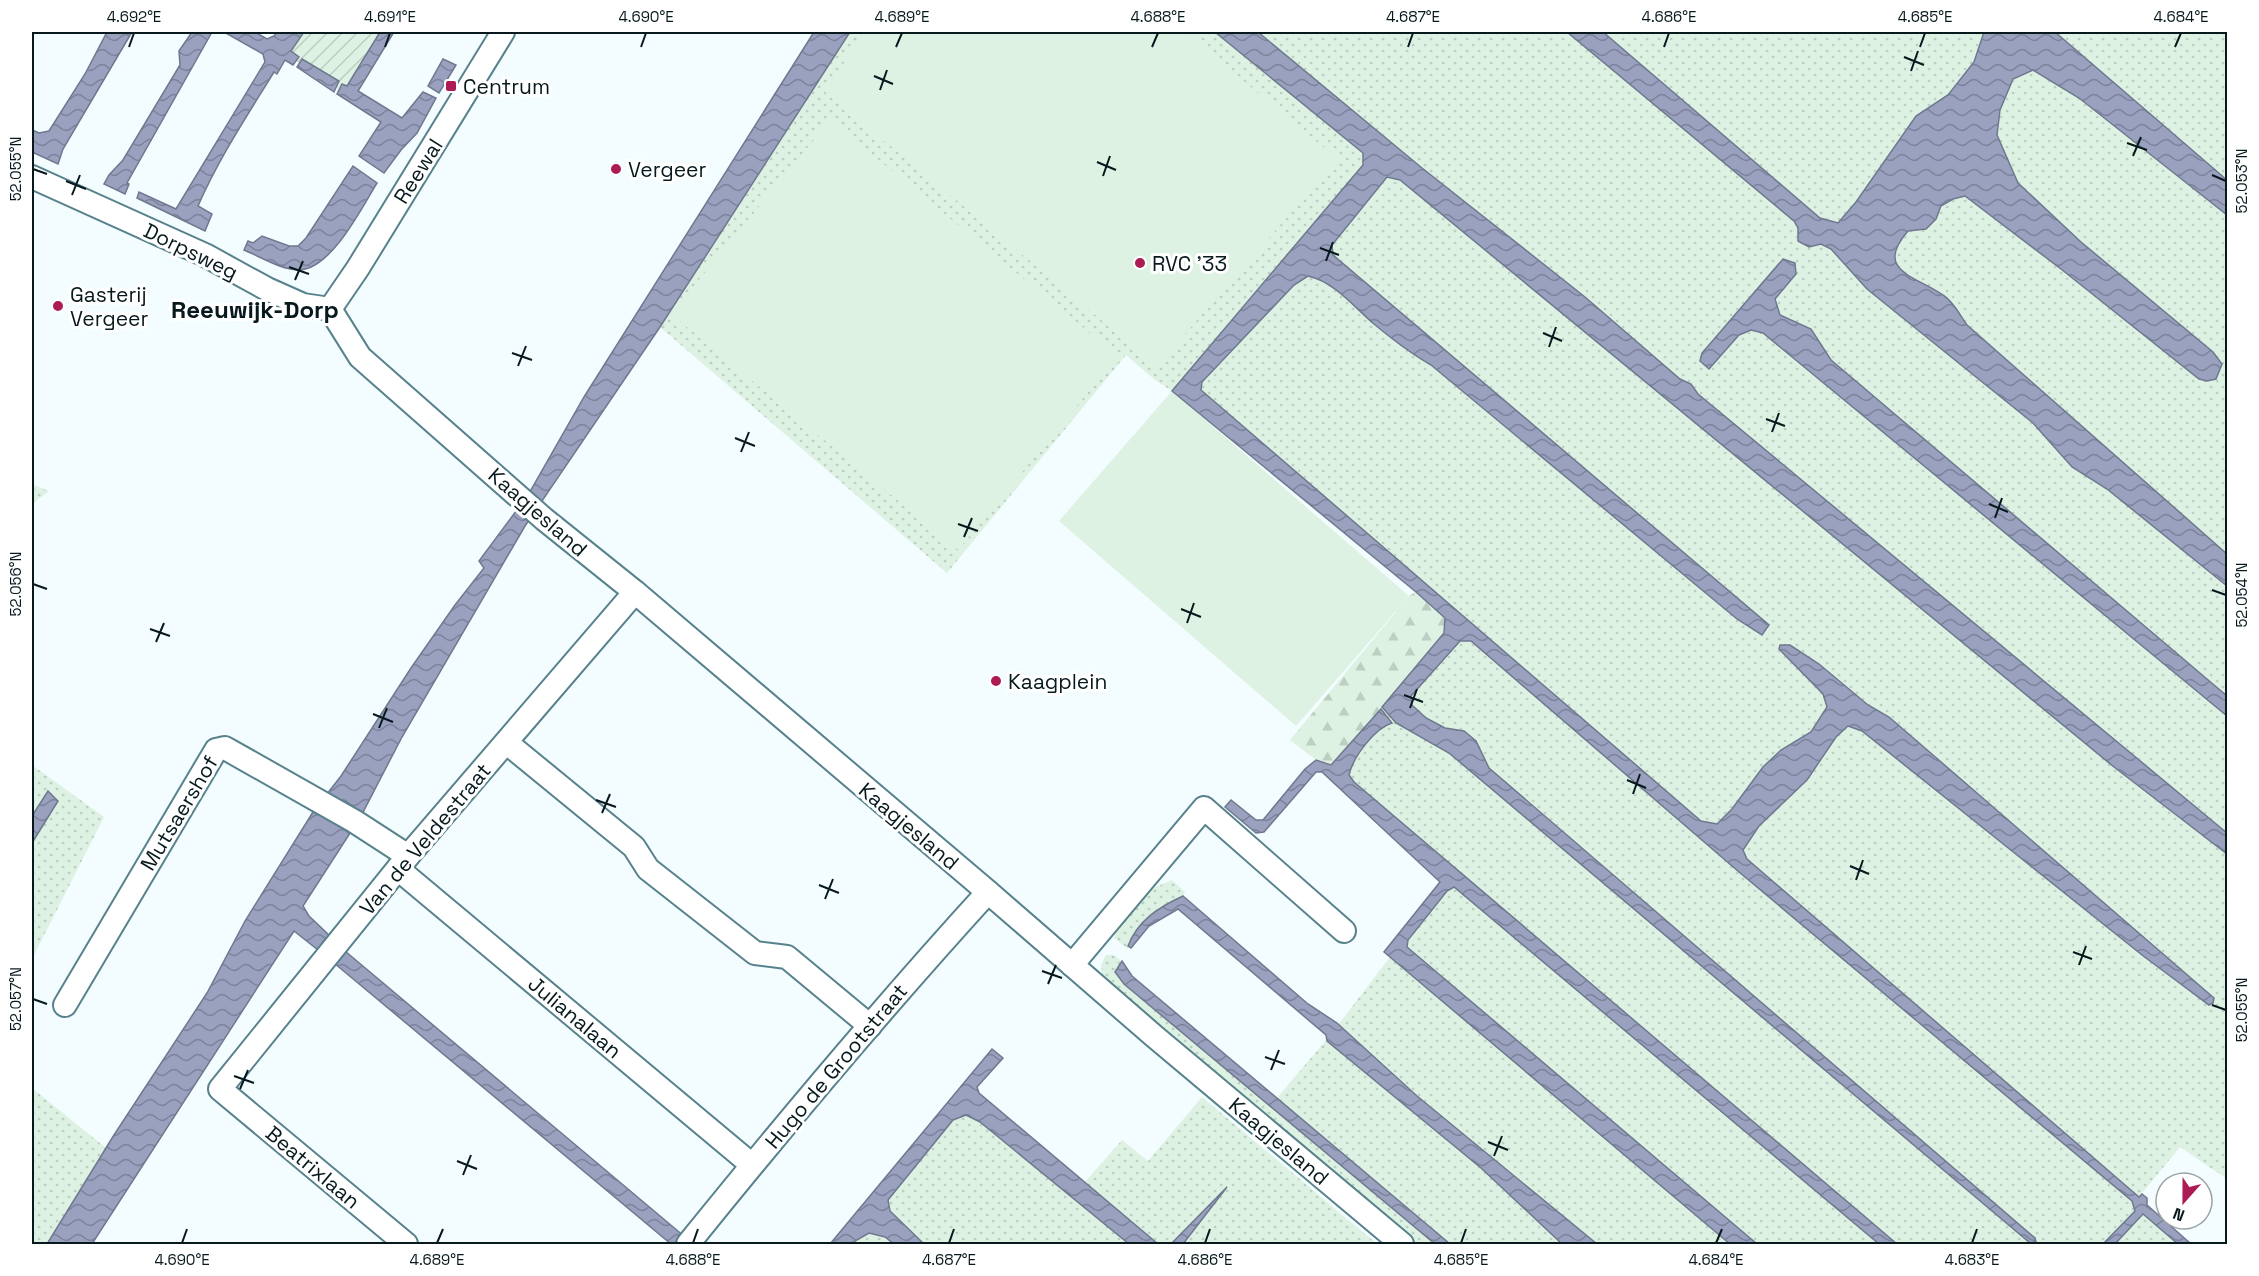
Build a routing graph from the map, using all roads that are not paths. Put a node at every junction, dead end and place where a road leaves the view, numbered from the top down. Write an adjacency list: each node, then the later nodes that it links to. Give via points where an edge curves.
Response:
1 (503, 32): 3 (street, Reewal)
2 (32, 177): 3 (street, Dorpsweg, via 205,255 303,305)
3 (330, 309): 4 (street, Kaagjesland, via 360,357 544,519)
4 (634, 592): 5 (street, Van de Veldestraat); 7 (street, Kaagjesland)
5 (507, 743): 6 (street, Van de Veldestraat); 11 (street, via 634,847 648,869 746,946 755,953 787,957)
6 (403, 863): 10 (street, Mutsaershof, via 354,821 225,748 216,750); 12 (street, Van de Veldestraat); 13 (street, Julianalaan)
7 (988, 891): 9 (street, Kaagjesland); 11 (street, Hugo de Grootstraat)
8 (1344, 931): 9 (street, via 1204,808)
9 (1072, 965): 16 (street, Kaagjesland)
10 (65, 1005)
11 (870, 1026): 13 (street, Hugo de Grootstraat)
12 (220, 1089): 15 (street, Beatrixlaan)
13 (752, 1164): 14 (street, Hugo de Grootstraat)
14 (693, 1239)
15 (406, 1245)
16 (1402, 1245)

